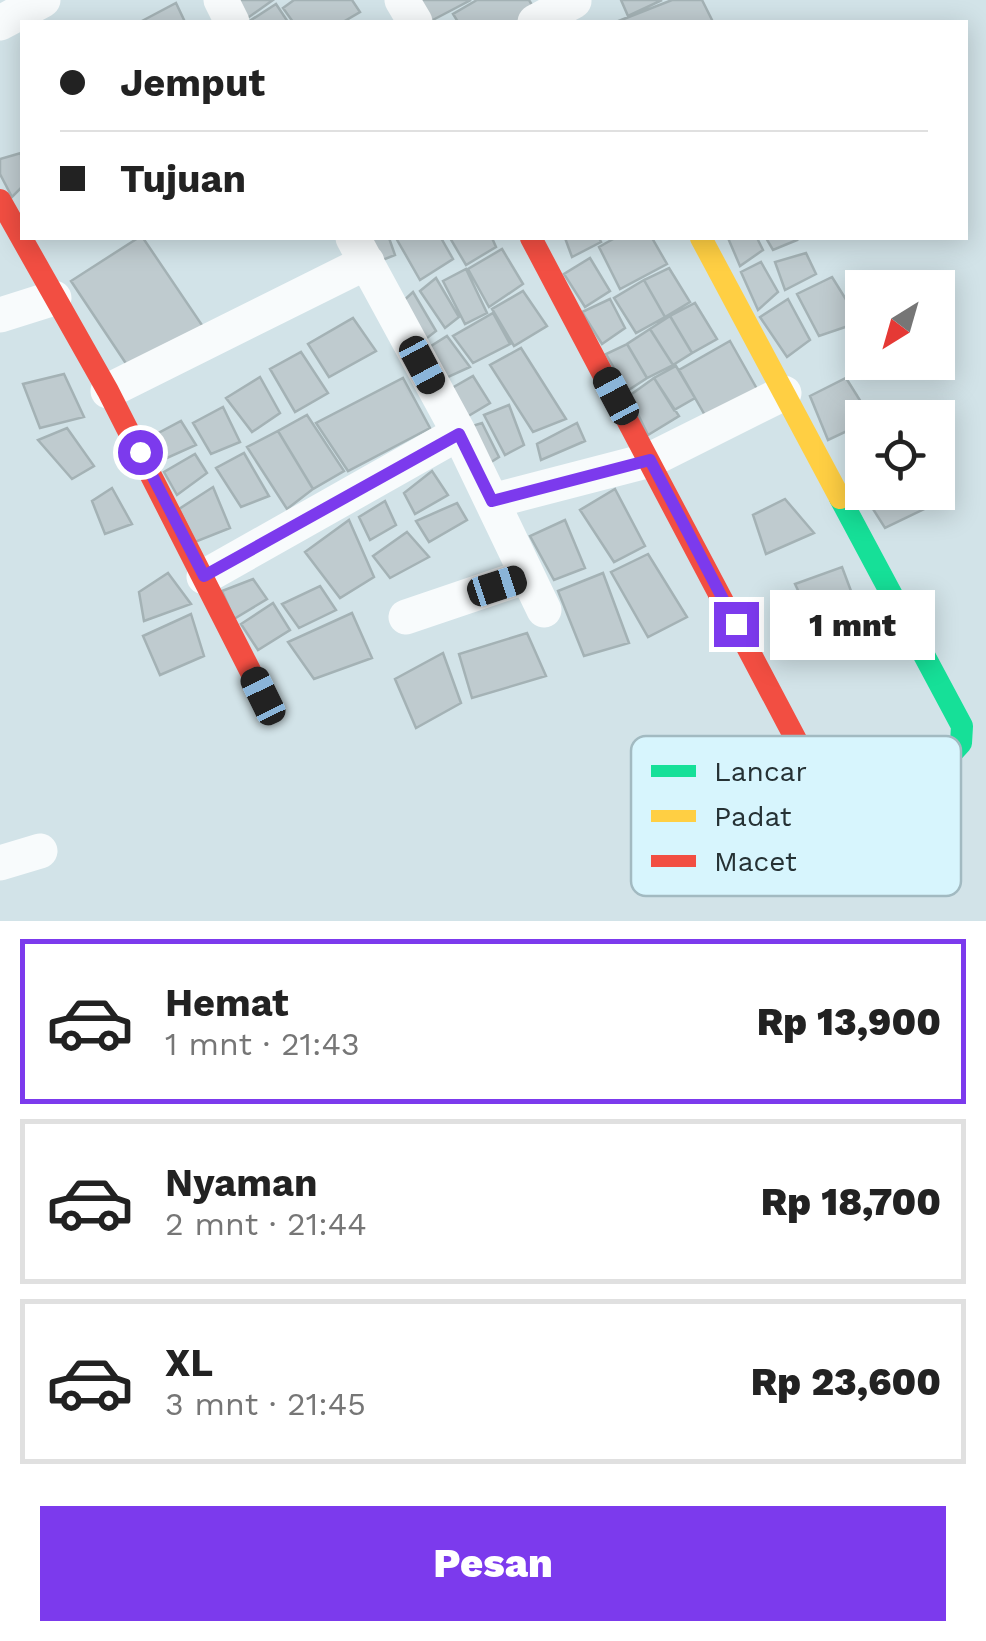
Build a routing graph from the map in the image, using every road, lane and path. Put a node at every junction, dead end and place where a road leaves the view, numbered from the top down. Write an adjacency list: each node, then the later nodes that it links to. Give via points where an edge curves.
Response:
1 (43, 0): 4 (street)
2 (574, 0): 3 (street)
3 (539, 20)
4 (0, 24)
5 (9, 204): 6 (street)
6 (20, 227)
7 (26, 240): 11 (street)
8 (532, 240): 16 (street)
9 (702, 240): 14 (street)
10 (360, 250): 13 (street); 15 (street)
11 (54, 298): 12 (street); 13 (street)
12 (0, 315)
13 (108, 391): 18 (street)
14 (784, 393): 16 (street); 24 (street, via 960,719)
15 (459, 434): 17 (street); 18 (street)
16 (650, 460): 17 (street); 23 (street)
17 (492, 501): 19 (street)
18 (204, 576): 22 (street)
19 (527, 576): 20 (street); 21 (street)
20 (544, 610)
21 (406, 616)
22 (263, 696)
23 (796, 736)
24 (961, 736)
25 (40, 851): 26 (street)
26 (0, 864)

